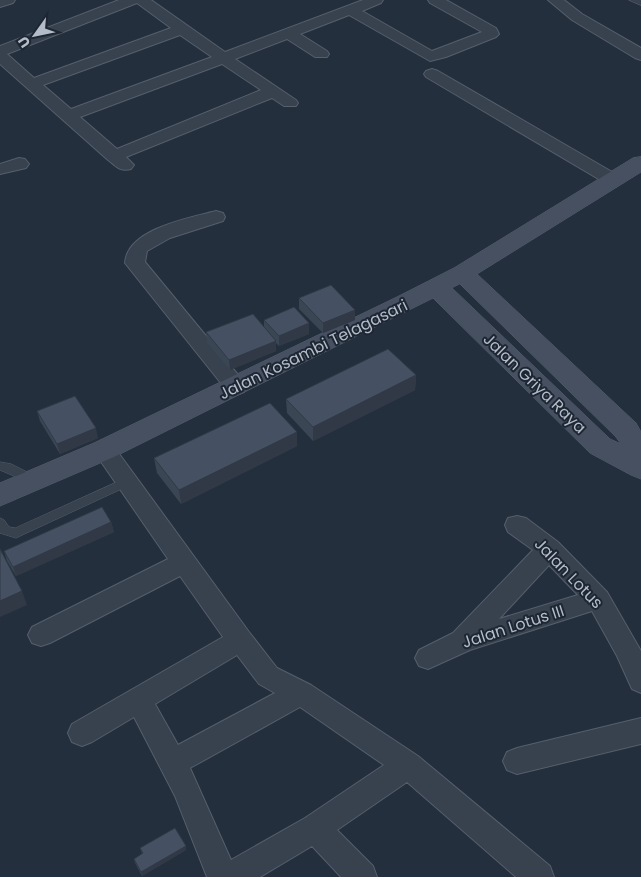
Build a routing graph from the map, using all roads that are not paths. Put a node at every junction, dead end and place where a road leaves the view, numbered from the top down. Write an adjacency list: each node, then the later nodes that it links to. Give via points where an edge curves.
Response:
1 (8, 0): 8 (street)
2 (132, 0): 13 (street)
3 (142, 0): 11 (street)
4 (376, 0): 10 (street)
5 (436, 0): 10 (street, via 491,31 491,34 430,56)
6 (555, 0): 15 (street)
7 (633, 0): 9 (lane)
8 (0, 3)
9 (641, 3)
10 (350, 10): 12 (street)
11 (182, 29): 17 (street); 19 (street)
12 (288, 33): 14 (street); 17 (street)
13 (0, 51)
14 (321, 54)
15 (641, 54)
16 (0, 56): 19 (street)
17 (223, 58): 20 (street); 22 (street)
18 (432, 74): 26 (street)
19 (32, 84): 22 (street)
20 (274, 91): 21 (street); 22 (street, via 119,161)
21 (290, 102)
22 (69, 116)
23 (19, 162): 25 (street, via 18,166)
24 (641, 163): 26 (main road, Jalan Kosambi Telagasari)
25 (0, 168)
26 (613, 180): 28 (main road, Jalan Kosambi Telagasari)
27 (216, 217): 32 (street, via 150,240 139,248 135,263)
28 (462, 273): 29 (main road, Jalan Kosambi Telagasari); 30 (main road, Jalan Griya Raya)
29 (436, 287): 31 (main road, Jalan Griya Raya); 32 (main road, Jalan Kosambi Telagasari)
30 (486, 296): 31 (main road); 34 (main road, Jalan Griya Raya, via 626,430)
31 (459, 309): 36 (main road, Jalan Griya Raya, via 600,446)
32 (236, 388): 33 (main road, Jalan Kosambi Telagasari)
33 (104, 450): 37 (main road, Jalan Kosambi Telagasari); 38 (street)
34 (641, 456)
35 (0, 466): 37 (lane)
36 (641, 468)
37 (33, 480): 39 (main road, Jalan Kosambi Telagasari)
38 (126, 482): 40 (lane, via 16,534 5,531); 43 (street)
39 (0, 495)
40 (0, 523)
41 (517, 525): 42 (street, Jalan Lotus)
42 (549, 549): 44 (street, Jalan Lotus); 47 (street)
43 (184, 562): 45 (street); 46 (street)
44 (598, 599): 47 (street, Jalan Lotus III); 49 (street, Jalan Lotus)
45 (41, 635)
46 (240, 640): 50 (street, via 268,676); 51 (street)
47 (463, 641): 48 (street, Jalan Lotus III)
48 (428, 658)
49 (641, 681)
50 (301, 693): 55 (street); 56 (street)
51 (139, 701): 53 (street); 55 (street)
52 (641, 731): 54 (street)
53 (82, 733)
54 (517, 761)
55 (174, 762): 59 (street, via 209,838)
56 (408, 765): 57 (street); 61 (street)
57 (315, 828): 58 (street); 60 (street)
58 (357, 875)
59 (222, 877)
60 (231, 877)
61 (540, 877)

